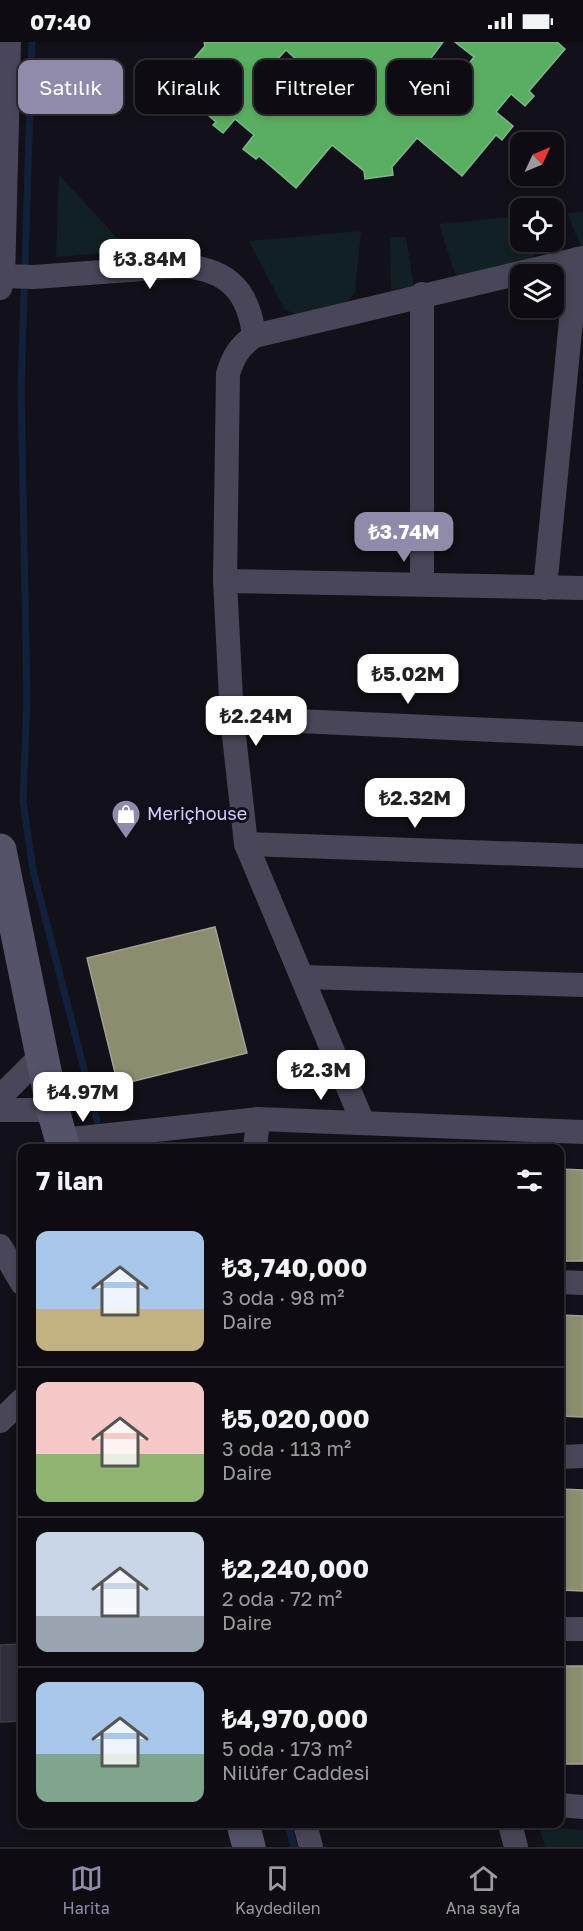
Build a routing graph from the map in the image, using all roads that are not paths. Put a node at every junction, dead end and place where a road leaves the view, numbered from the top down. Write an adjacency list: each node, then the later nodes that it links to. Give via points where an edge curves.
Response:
1 (9, 42): 3 (street)
2 (580, 258): 4 (street); 8 (street)
3 (1, 282): 5 (street, via 184,266 204,268 222,275 237,291 251,313)
4 (422, 294): 5 (street); 7 (street)
5 (254, 336): 6 (street, via 233,358 228,374)
6 (225, 581): 7 (street); 10 (street)
7 (422, 584): 8 (street)
8 (545, 588): 9 (street)
9 (583, 588)
10 (231, 718): 11 (street); 12 (street)
11 (583, 734)
12 (246, 844): 14 (street); 15 (street)
13 (0, 850): 17 (main road)
14 (583, 856)
15 (303, 977): 16 (street); 21 (street)
16 (583, 985)
17 (42, 1054): 18 (street); 23 (main road)
18 (0, 1097)
19 (0, 1110): 23 (street)
20 (258, 1119): 21 (street); 23 (street); 24 (street)
21 (363, 1123): 22 (street)
22 (583, 1132)
23 (60, 1133)
24 (256, 1144)
25 (0, 1246): 26 (street)
26 (18, 1276)
27 (564, 1282): 28 (street)
28 (583, 1283)
29 (18, 1404): 30 (street)
30 (0, 1420)
31 (583, 1456): 32 (street)
32 (564, 1457)
33 (564, 1629): 34 (street)
34 (583, 1629)
35 (564, 1805): 36 (street)
36 (583, 1807)
37 (244, 1828): 40 (main road)
38 (306, 1828): 41 (street)
39 (511, 1828): 42 (street)
40 (249, 1847)
41 (311, 1847)
42 (516, 1847)

